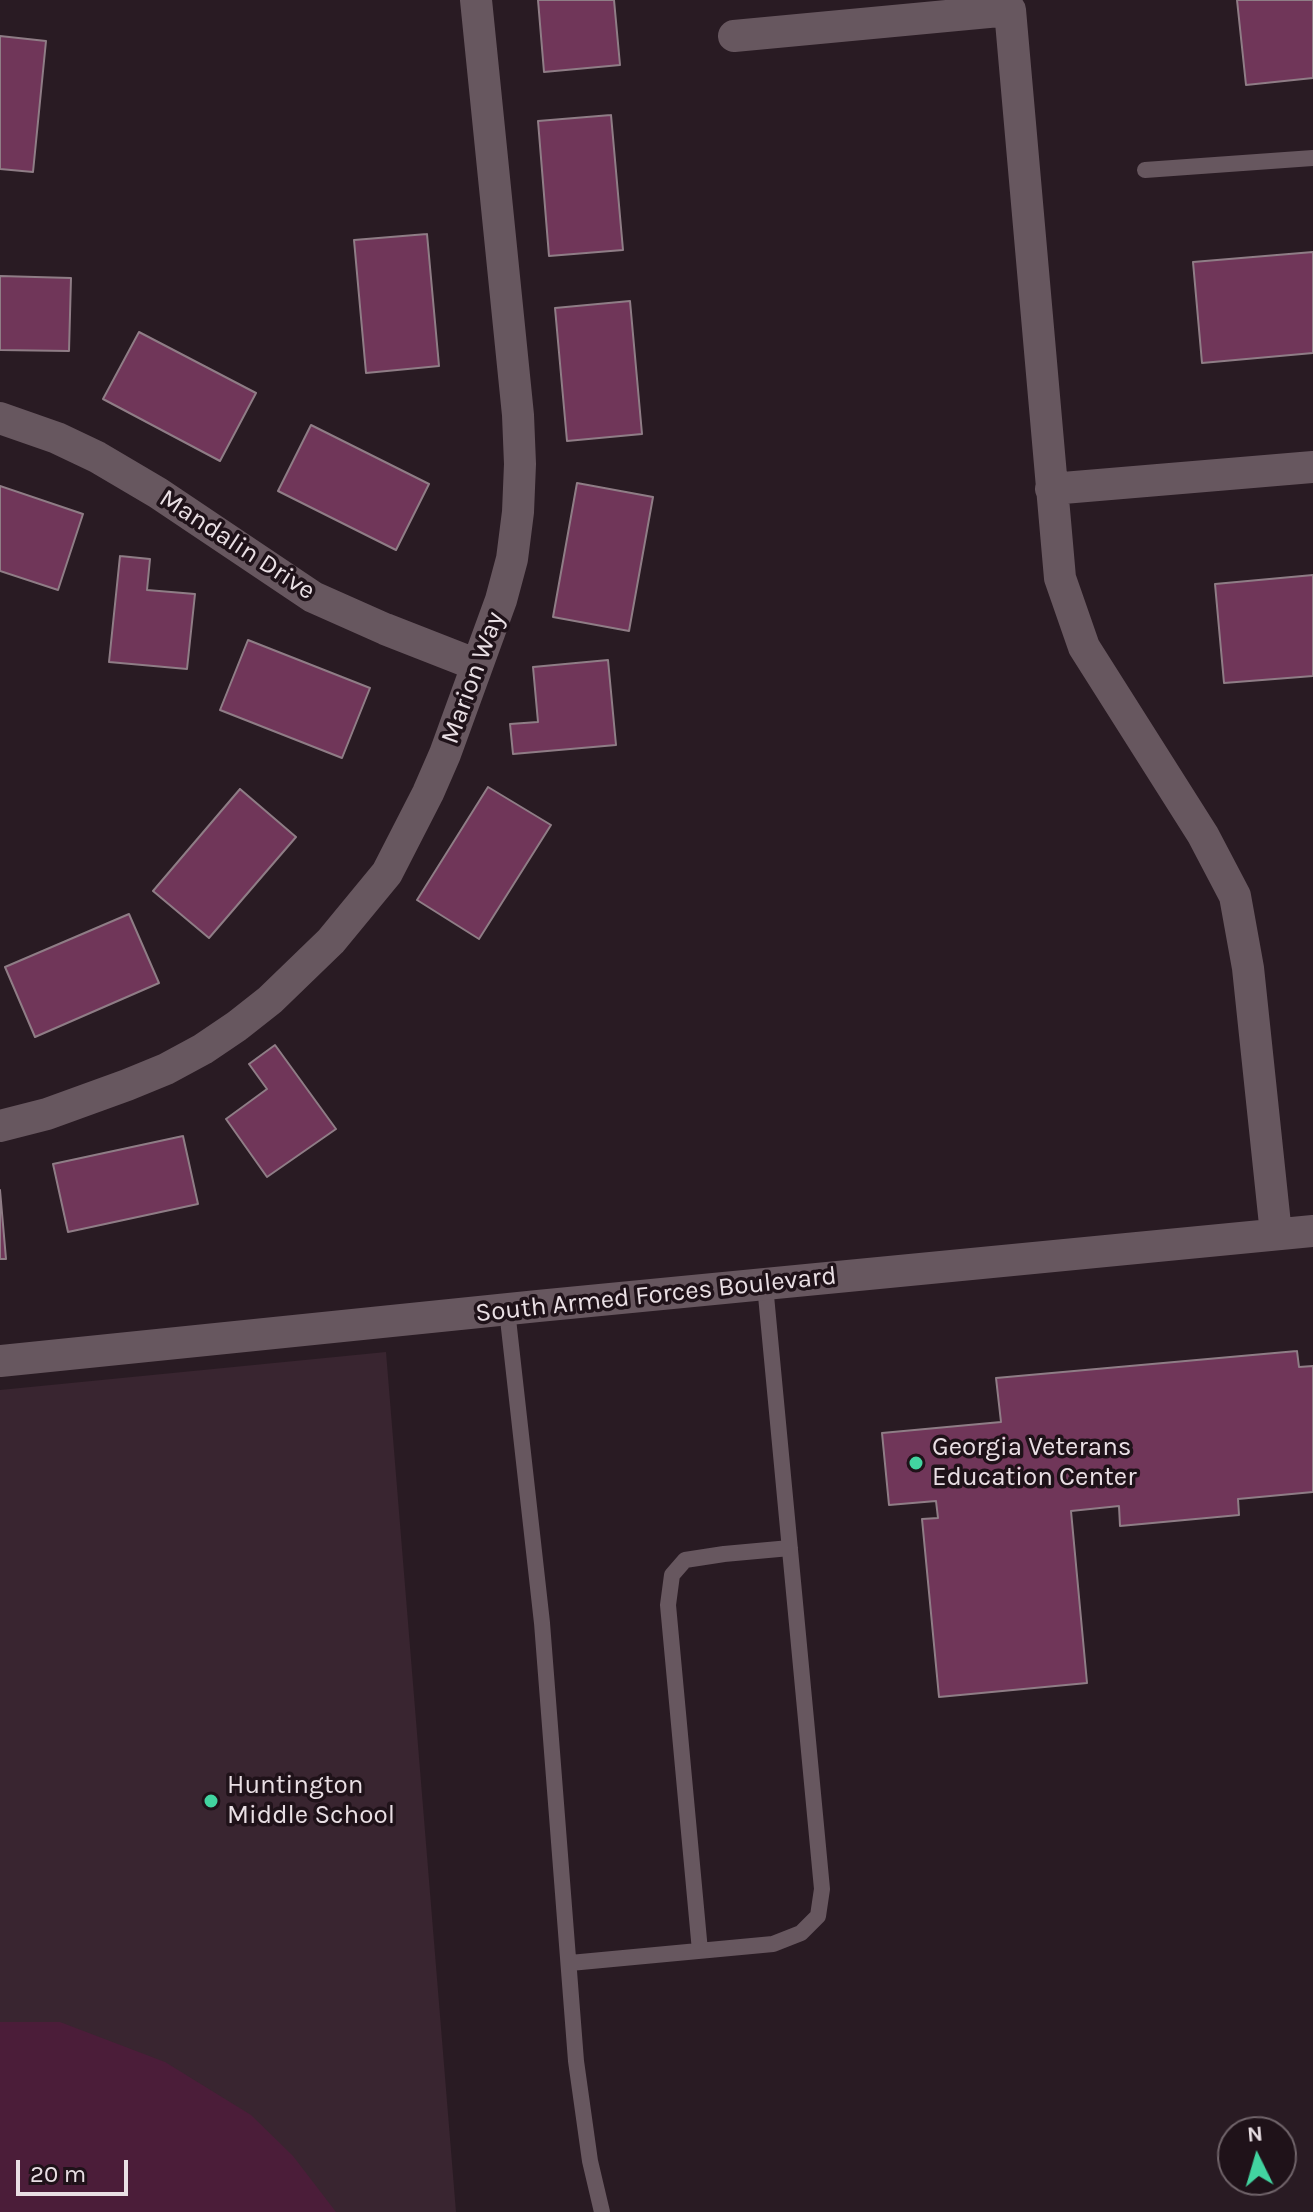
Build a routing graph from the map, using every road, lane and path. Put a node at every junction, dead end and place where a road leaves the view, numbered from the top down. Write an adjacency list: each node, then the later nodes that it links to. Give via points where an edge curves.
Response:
1 (476, 0): 8 (street, Marion Way, via 520,464 512,559)
2 (734, 36): 7 (street, via 1010,10)
3 (1313, 158): 4 (lane)
4 (1145, 170)
5 (0, 418): 8 (street, Mandalin Drive, via 109,464 313,597)
6 (1313, 467): 7 (street)
7 (1051, 489): 11 (street, via 1060,578 1084,647 1203,835 1235,896 1248,968)
8 (477, 665): 9 (street, Marion Way, via 428,793 387,873 331,941 270,1000 166,1069)
9 (0, 1126)
10 (1313, 1231): 11 (street, South Armed Forces Boulevard)
11 (1276, 1234): 12 (street, South Armed Forces Boulevard)
12 (765, 1285): 13 (street, South Armed Forces Boulevard); 15 (lane)
13 (507, 1310): 14 (street, South Armed Forces Boulevard); 17 (lane, via 542,1623)
14 (0, 1361)
15 (790, 1548): 16 (lane, via 822,1889 818,1916 801,1933 773,1944); 16 (lane, via 685,1560 672,1575 668,1605)
16 (700, 1951): 17 (lane)
17 (570, 1963): 18 (lane, via 576,2061)
18 (602, 2212)

